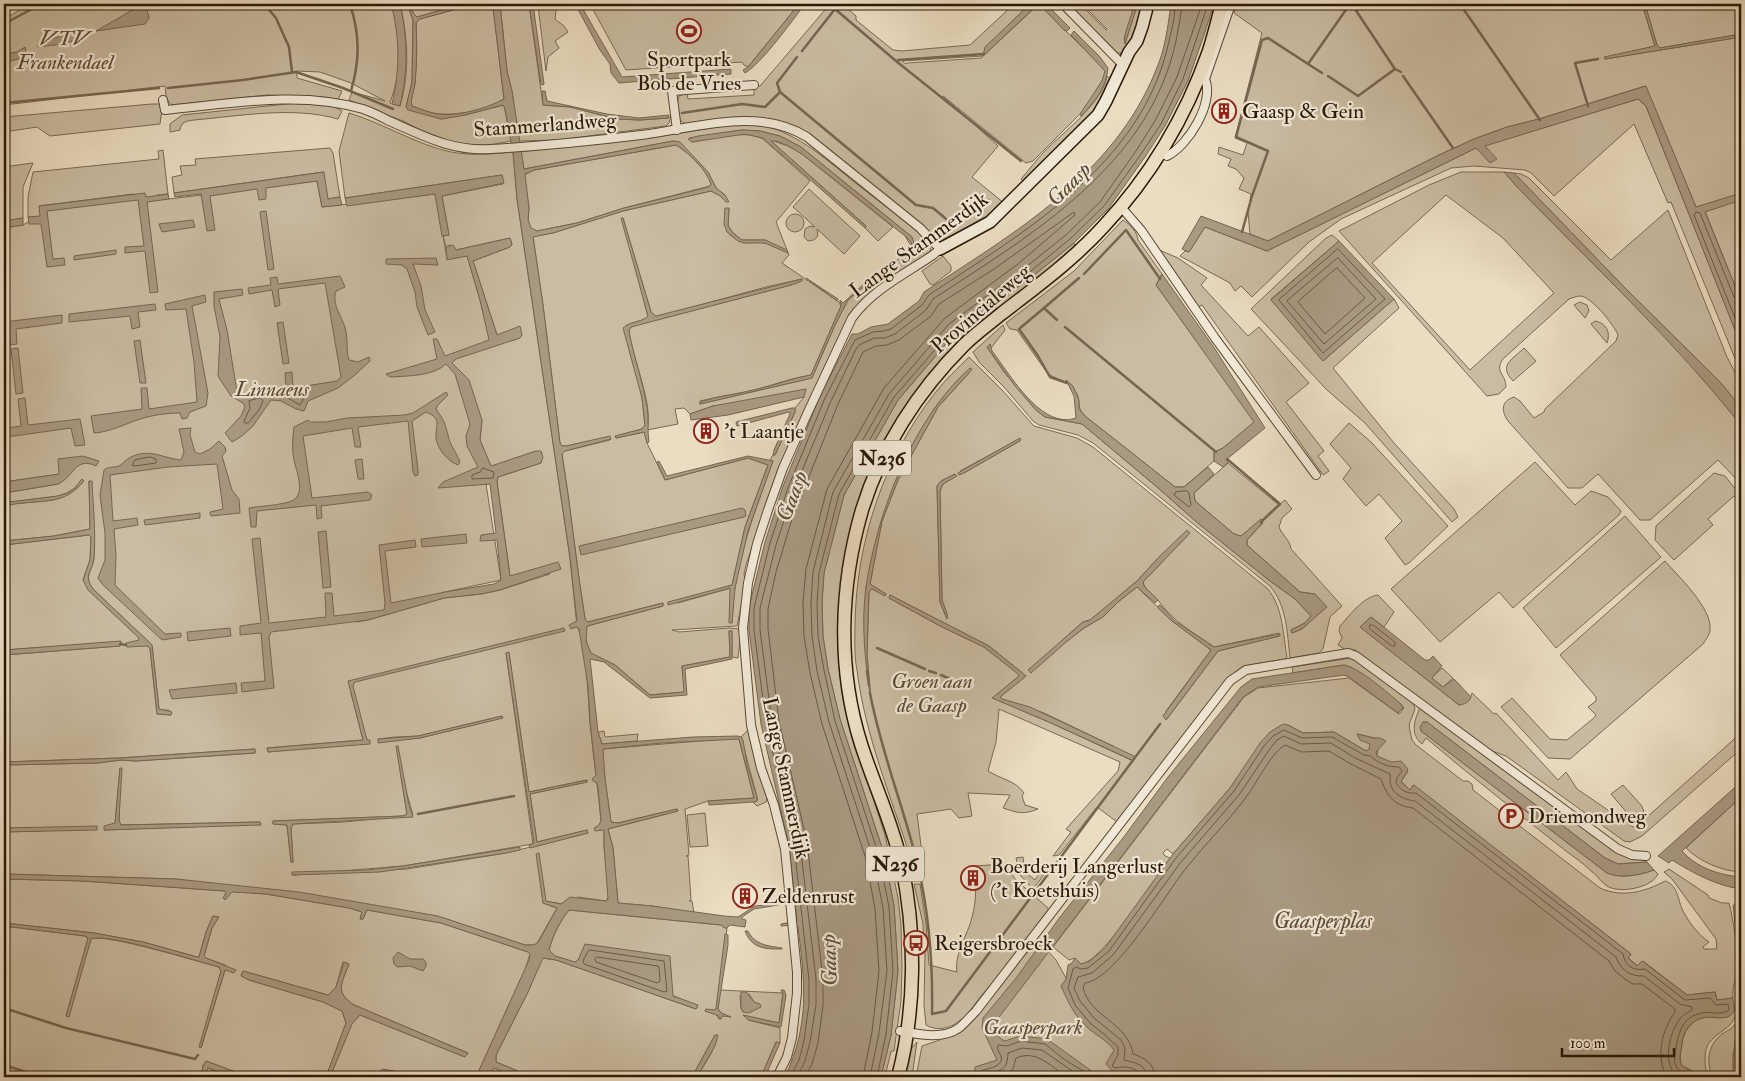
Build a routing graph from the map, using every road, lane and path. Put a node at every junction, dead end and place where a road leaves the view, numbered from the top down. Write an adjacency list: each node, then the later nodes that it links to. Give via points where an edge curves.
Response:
1 (1064, 4): 5 (street)
2 (1148, 4): 5 (street, Lange Stammerdijk, via 1140,34)
3 (1222, 4): 9 (main road, Provincialeweg / N236, via 1197,80)
4 (1231, 4): 9 (street, via 1205,79 1207,98 1194,128 1175,152 1167,156)
5 (1124, 65): 11 (street, Lange Stammerdijk, via 1106,101 1088,125 990,222)
6 (754, 85): 8 (street, via 672,90)
7 (163, 100): 8 (street, Stammerlandweg, via 164,110 290,99 320,100 364,109 423,136 471,150)
8 (677, 130): 11 (street, Stammerlandweg, via 743,120 795,130 920,228)
9 (1160, 152): 10 (main road, Provincialeweg / N236)
10 (1120, 207): 12 (street, via 1141,230); 14 (main road, Provincialeweg / N236, via 1079,252 976,334 944,367 905,418 882,460 863,508 848,570 844,643 856,725 882,803 897,871 904,926)
11 (940, 249): 15 (street, Lange Stammerdijk, via 861,305 852,318 783,468 757,544 748,583 743,630 751,725 783,840 797,972 792,1038)
12 (1316, 475)
13 (1646, 856): 14 (street, via 1618,849 1356,656 1348,653 1246,670 1230,681 976,1012 958,1029 948,1033)
14 (903, 1032): 16 (main road, Provincialeweg / N236); 17 (main road, Provincialeweg / N236)
15 (777, 1077)
16 (891, 1077)
17 (898, 1077)

